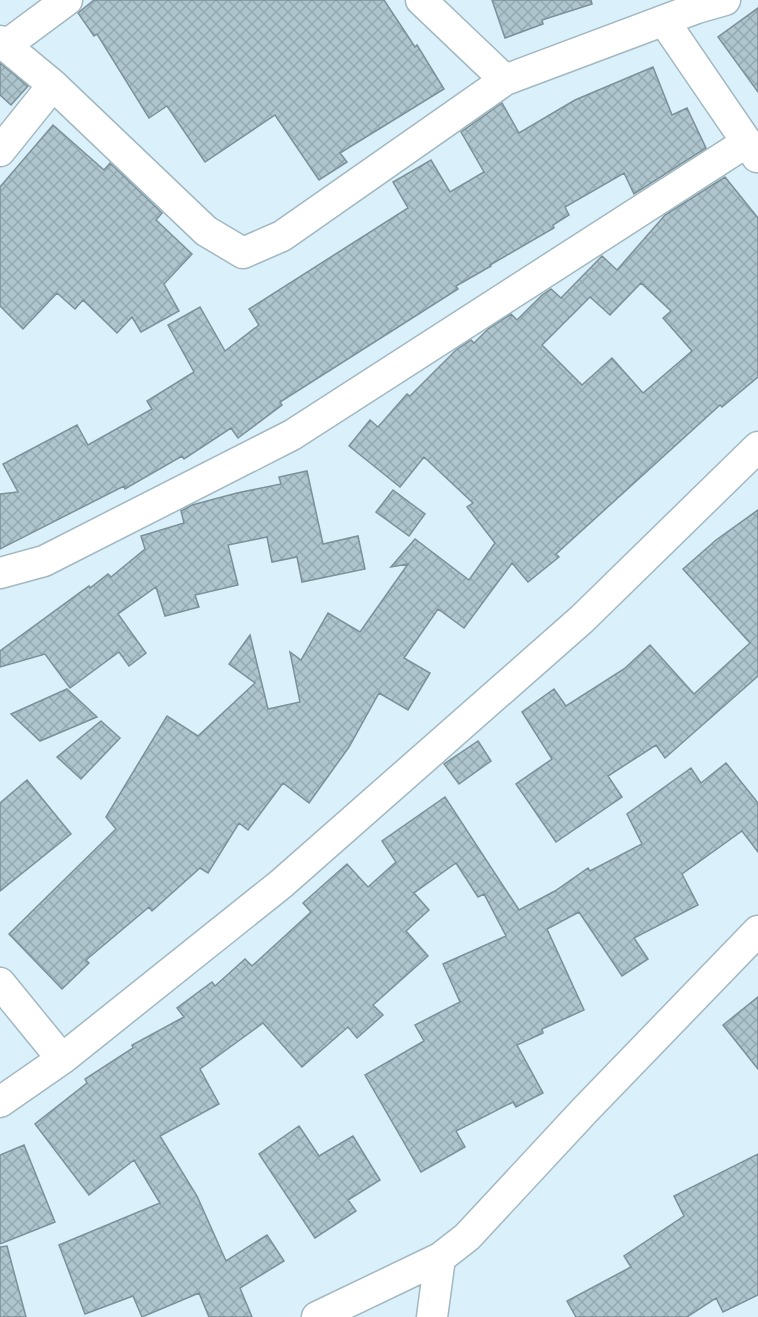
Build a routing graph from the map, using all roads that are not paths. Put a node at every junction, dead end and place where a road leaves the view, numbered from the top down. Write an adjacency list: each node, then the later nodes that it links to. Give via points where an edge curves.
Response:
1 (67, 0): 6 (street)
2 (421, 0): 7 (street)
3 (725, 0): 4 (street)
4 (695, 4): 5 (street)
5 (664, 21): 7 (street); 10 (street)
6 (3, 43): 8 (street)
7 (505, 81): 8 (street, via 282,236 243,253 206,231)
8 (53, 85): 9 (street)
9 (0, 150)
10 (752, 150): 12 (street, via 292,435 44,561)
11 (758, 447): 15 (street, via 582,619 299,868)
12 (0, 573)
13 (758, 931): 17 (street, via 467,1237)
14 (0, 983): 15 (street)
15 (62, 1059): 16 (street)
16 (0, 1102)
17 (440, 1258): 18 (street); 19 (street)
18 (316, 1317)
19 (432, 1317)

